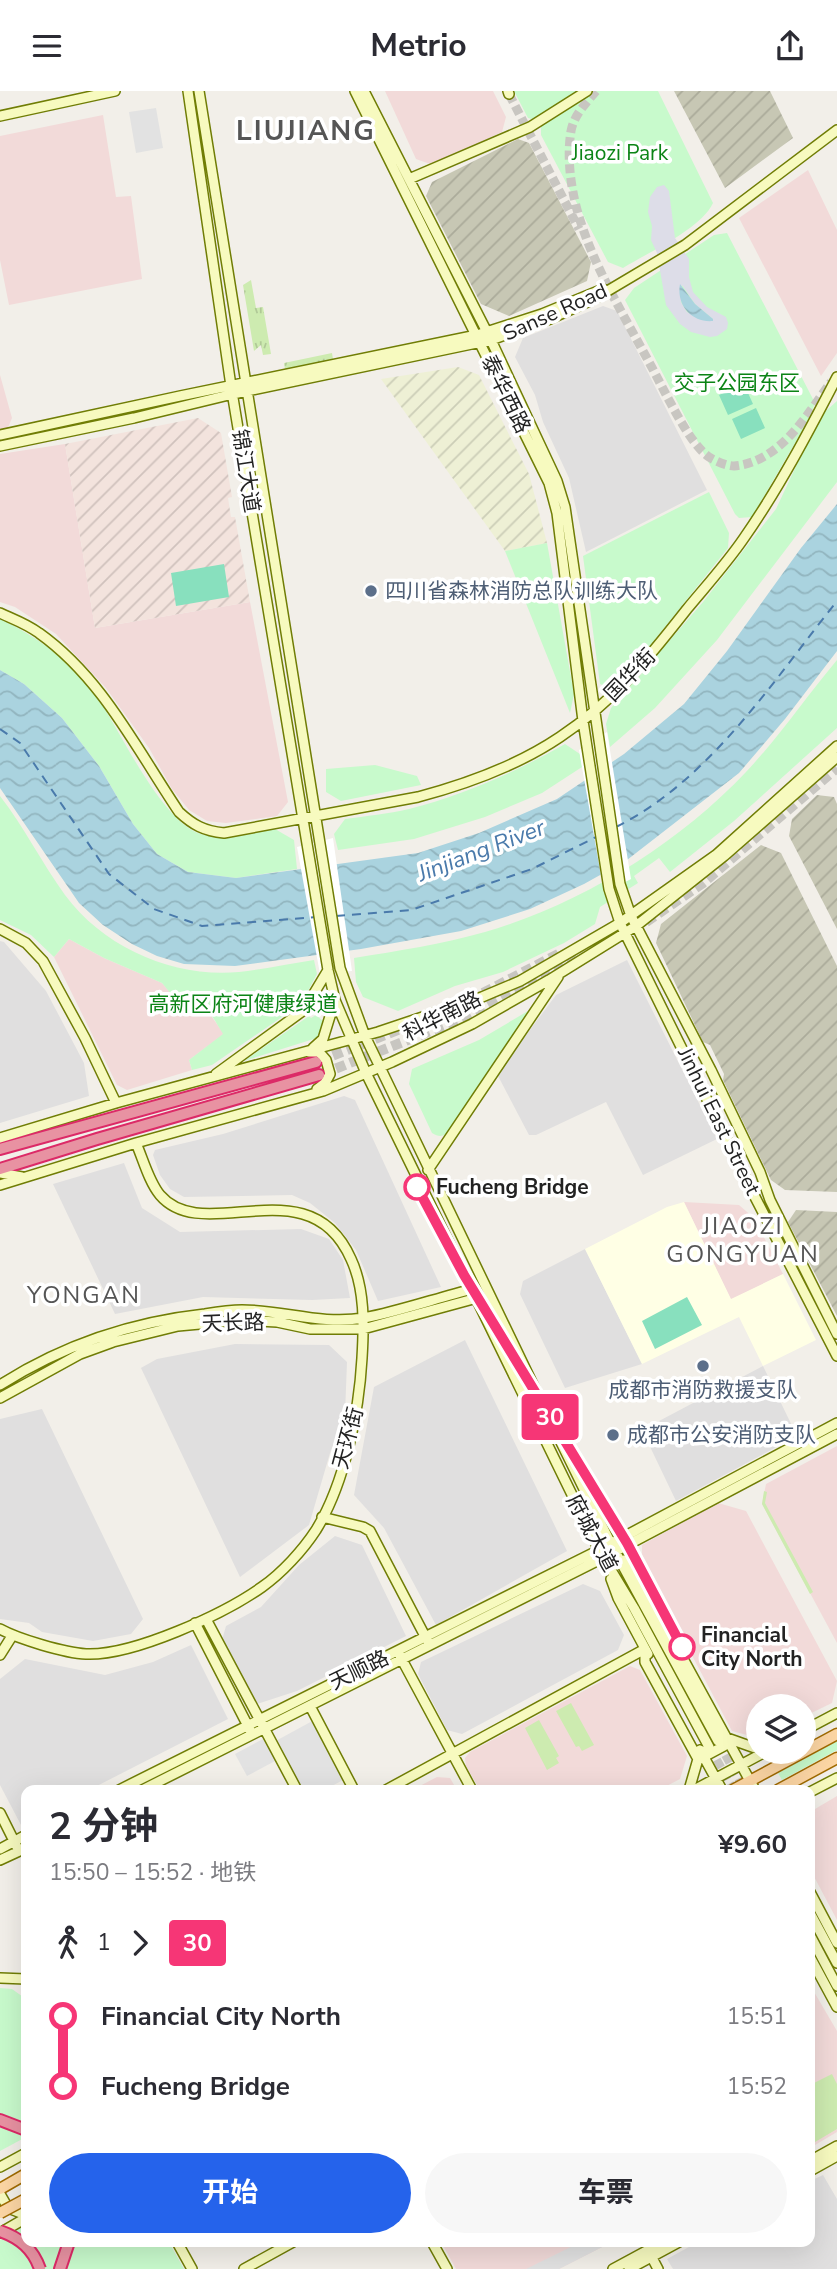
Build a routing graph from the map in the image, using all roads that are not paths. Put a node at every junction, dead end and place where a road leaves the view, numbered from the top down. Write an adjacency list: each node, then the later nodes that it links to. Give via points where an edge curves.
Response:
1 (116, 91): 7 (street)
2 (188, 91): 14 (street, 锦江大道)
3 (199, 91): 12 (street, 锦江大道)
4 (355, 91): 10 (street, 泰华西路)
5 (364, 91): 9 (street, 泰华西路)
6 (587, 91): 9 (street, via 530,127)
7 (0, 116)
8 (837, 130): 10 (street, Sanse Road, via 685,245 615,285)
9 (410, 179): 10 (street, 泰华西路)
10 (484, 338): 12 (street, Sanse Road); 19 (street, 泰华西路, via 557,481 565,507); 20 (street, 泰华西路, via 549,482 557,513)
11 (837, 377): 15 (street, 国华街)
12 (245, 387): 14 (street, Sanse Road); 23 (street, 锦江大道)
13 (837, 388): 15 (street)
14 (232, 390): 16 (street, Sanse Road); 17 (street, Sanse Road, via 134,418); 24 (street, 锦江大道)
15 (824, 402): 19 (street, 国华街, via 744,539 639,670)
16 (0, 435)
17 (0, 446)
18 (0, 613): 24 (street, 国华街, via 61,650 104,696 178,811 192,824 224,833)
19 (595, 711): 20 (street, 国华街); 25 (street, 泰华西路)
20 (583, 721): 23 (street, 国华街, via 529,755 448,789); 26 (street, 泰华西路)
21 (837, 745): 27 (street, 科华南路, via 716,855)
22 (837, 757): 27 (street, 科华南路, via 724,856)
23 (314, 816): 24 (street, 国华街); 30 (street, 锦江大道)
24 (303, 818): 31 (street, 锦江大道)
25 (620, 884): 27 (street, Jinhui East Street)
26 (609, 889): 28 (street, Jinhui East Street)
27 (633, 921): 28 (street, 科华南路); 45 (street, Jinhui East Street)
28 (622, 928): 32 (street, 科华南路); 34 (street, 科华南路, via 482,997); 47 (street, Jinhui East Street)
29 (0, 929): 43 (street, via 26,943 43,961)
30 (340, 968): 34 (street, 府城大道)
31 (328, 970): 33 (street, 府城大道); 41 (street, via 304,1010)
32 (561, 972): 38 (street, 科华南路, via 472,1024); 48 (street)
33 (335, 1000): 35 (street, 府城大道); 36 (street, via 323,1039)
34 (365, 1036): 35 (street, 科华南路); 38 (street, 府城大道)
35 (350, 1040): 36 (street, 科华南路); 39 (street, 府城大道)
36 (308, 1050): 41 (street, 科华南路); 42 (street, via 319,1052 330,1074)
37 (316, 1062): 46 (highway)
38 (380, 1067): 39 (street, 科华南路); 48 (street, 府城大道)
39 (366, 1073): 42 (street, 科华南路); 52 (street, 府城大道)
40 (319, 1075): 49 (highway)
41 (209, 1079): 43 (street, 科华南路)
42 (310, 1095): 44 (street, 科华南路)
43 (116, 1103): 46 (street, 科华南路, via 40,1125)
44 (136, 1143): 50 (street, 科华南路); 53 (street, 天环街, via 160,1195 174,1207 209,1213 296,1211 325,1225 351,1257)
45 (746, 1143): 47 (street, via 742,1149); 55 (street, Jinhui East Street)
46 (2, 1145)
47 (732, 1149): 56 (street, Jinhui East Street)
48 (428, 1170): 62 (street, 府城大道)
49 (0, 1171): 50 (street)
50 (24, 1177): 51 (street, 科华南路)
51 (0, 1185)
52 (475, 1293): 53 (street, 天长路); 54 (street, 天长路); 63 (street, 府城大道)
53 (363, 1318): 54 (street, 天环街); 57 (street, 天长路, via 316,1320 241,1310 176,1317 75,1345)
54 (363, 1329): 58 (street, 天长路, via 310,1329 243,1319 178,1326 80,1354); 61 (street, 天环街, via 361,1387 350,1445)
55 (837, 1334)
56 (837, 1356)
57 (0, 1385)
58 (0, 1398)
59 (837, 1423): 62 (street)
60 (837, 1434): 62 (street)
61 (322, 1517): 64 (street, 天环街, via 303,1546 262,1587); 68 (street, via 370,1531)
62 (613, 1548): 63 (street, 天顺路); 78 (street, 府城大道)
63 (601, 1554): 68 (street, 天顺路); 69 (street); 78 (street, 府城大道)
64 (206, 1619): 65 (street, 天环街); 75 (street)
65 (195, 1623): 67 (street, 天环街, via 127,1648 86,1654); 76 (street)
66 (0, 1629): 67 (street, 天环街)
67 (12, 1636): 70 (street)
68 (428, 1641): 71 (street, 天顺路)
69 (645, 1649): 78 (street); 80 (street); 92 (street, via 645,1662 698,1759)
70 (0, 1654)
71 (399, 1655): 72 (street, 天顺路); 75 (street, 天顺路); 80 (street)
72 (310, 1706): 75 (street, 天顺路); 89 (street)
73 (837, 1713): 74 (street)
74 (816, 1724)
75 (262, 1725): 76 (street, 天顺路); 88 (street)
76 (251, 1731): 86 (street, 天顺路); 87 (street, 天顺路)
77 (837, 1734): 96 (main road)
78 (714, 1744): 79 (street); 83 (street); 85 (street)
79 (746, 1748)
80 (452, 1753): 90 (street); 91 (street)
81 (837, 1758): 97 (main road)
82 (746, 1763): 83 (street)
83 (742, 1765): 85 (street); 95 (street)
84 (837, 1778): 98 (street)
85 (716, 1779): 93 (street); 94 (street)
86 (130, 1785)
87 (151, 1785)
88 (294, 1785)
89 (351, 1785)
90 (395, 1785)
91 (469, 1785)
92 (690, 1785)
93 (704, 1785)
94 (719, 1785)
95 (752, 1785)
96 (755, 1785)
97 (787, 1785)
98 (815, 1789)
99 (0, 1813): 101 (street)
100 (21, 1838): 101 (street)
101 (15, 1841): 102 (street); 103 (street)
102 (21, 1847)
103 (0, 1849)
104 (21, 1850): 105 (street)
105 (0, 1860)
106 (815, 1901): 108 (street)
107 (815, 1922): 110 (street)
108 (837, 1943)
109 (815, 1944): 114 (street)
110 (837, 1963)
111 (815, 1966): 115 (street)
112 (0, 1978): 113 (street)
113 (21, 1979)
114 (837, 1986)
115 (837, 2007)
116 (0, 2120): 117 (highway)
117 (21, 2128)
118 (837, 2146): 121 (street)
119 (21, 2156): 122 (street)
120 (837, 2157): 123 (street)
121 (815, 2158)
122 (2, 2166): 124 (street)
123 (815, 2168)
124 (0, 2175)
125 (21, 2177): 126 (main road)
126 (0, 2189)
127 (0, 2194): 130 (street, via 8,2208)
128 (21, 2202): 129 (main road, bridge)
129 (0, 2213)
130 (21, 2214)
131 (21, 2220): 132 (street)
132 (0, 2232): 133 (highway, bridge)
133 (21, 2241)
134 (28, 2247): 142 (highway, bridge)
135 (67, 2247): 143 (highway)
136 (180, 2247): 144 (street)
137 (284, 2247): 145 (street)
138 (435, 2247): 146 (street)
139 (657, 2247): 141 (street)
140 (666, 2247): 141 (street)
141 (650, 2253): 147 (street); 148 (street); 149 (street)
142 (40, 2269)
143 (60, 2269)
144 (192, 2269)
145 (243, 2269)
146 (447, 2269)
147 (613, 2269)
148 (629, 2269)
149 (658, 2269)

